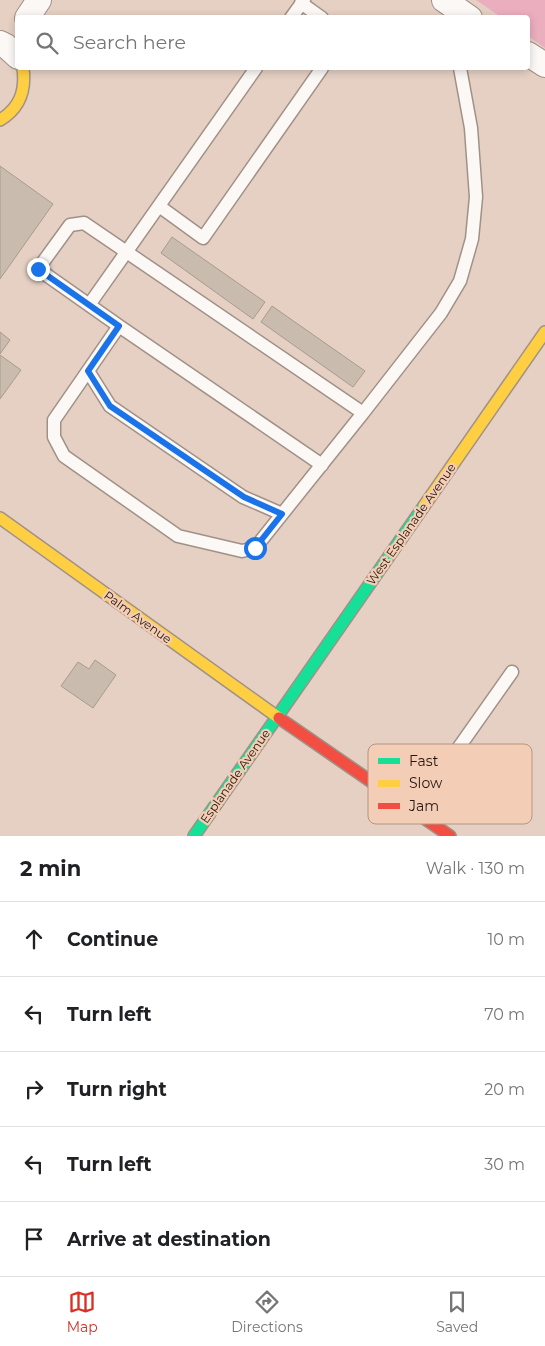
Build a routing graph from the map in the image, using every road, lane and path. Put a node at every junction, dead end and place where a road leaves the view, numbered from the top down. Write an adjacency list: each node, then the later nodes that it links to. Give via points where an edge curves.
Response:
1 (39, 0): 3 (street)
2 (302, 2): 4 (lane); 5 (lane)
3 (29, 15)
4 (293, 15)
5 (318, 15)
6 (530, 55): 7 (street)
7 (545, 65)
8 (23, 70): 12 (street, via 23,94 17,107)
9 (255, 70): 13 (lane)
10 (321, 70): 13 (lane, via 203,238)
11 (460, 70): 19 (lane, via 471,128 476,197 472,239 460,281 441,314)
12 (0, 120)
13 (159, 206): 14 (lane)
14 (127, 252): 15 (lane); 15 (lane, via 84,223 70,225 38,269); 19 (lane)
15 (89, 305): 16 (lane)
16 (119, 326): 18 (lane); 20 (lane)
17 (545, 332): 24 (street, West Esplanade Avenue)
18 (88, 371): 21 (lane, via 110,406 244,497); 21 (lane, via 54,420 54,438 64,456 178,536 242,552 255,548)
19 (363, 413): 20 (lane)
20 (322, 464): 21 (lane)
21 (282, 514)
22 (0, 518): 24 (street, Palm Avenue)
23 (512, 672): 25 (lane)
24 (276, 716): 26 (street, Palm Avenue); 28 (street, Esplanade Avenue)
25 (461, 744)
26 (368, 779)
27 (433, 824): 29 (street, Palm Avenue)
28 (194, 836)
29 (450, 836)

